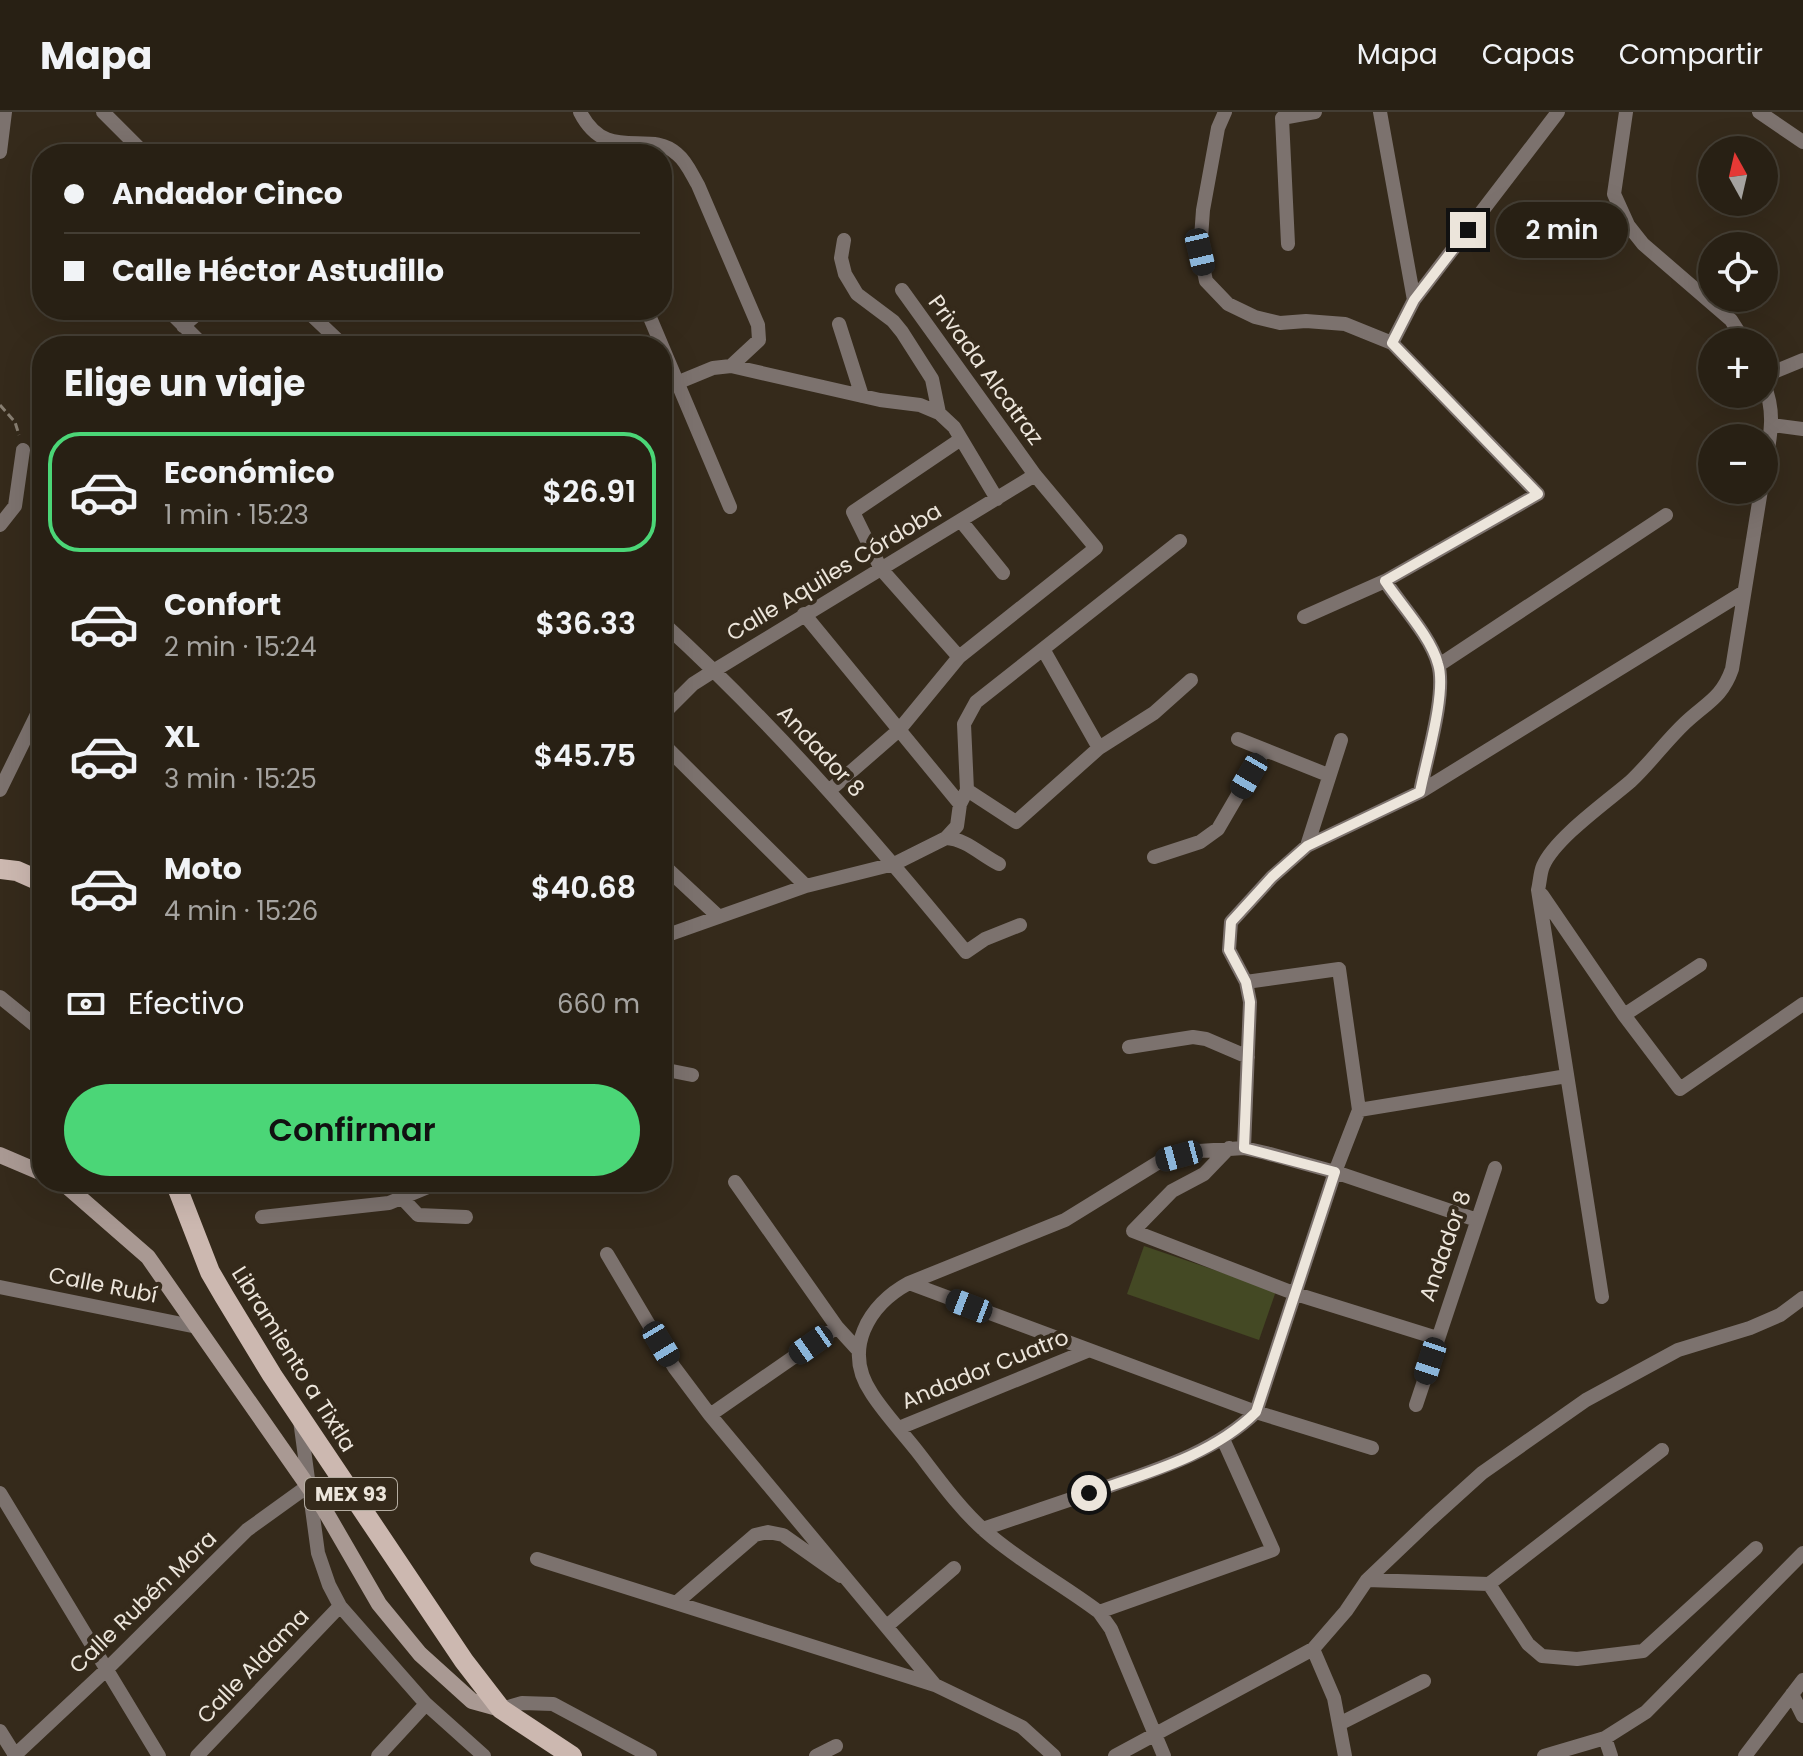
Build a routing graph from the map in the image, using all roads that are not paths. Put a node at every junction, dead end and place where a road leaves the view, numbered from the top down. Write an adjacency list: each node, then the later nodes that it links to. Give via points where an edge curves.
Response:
1 (5, 112): 14 (street)
2 (103, 112): 11 (street)
3 (580, 112): 12 (street, via 594,133 608,141)
4 (1225, 112): 29 (street, via 1203,210 1200,252 1206,281 1228,304 1255,317 1280,323 1345,324)
5 (1315, 112): 16 (street, via 1282,118)
6 (1380, 112): 18 (street)
7 (1558, 112): 18 (street)
8 (1626, 112): 25 (street, via 1614,194 1628,225)
9 (1759, 112): 10 (street)
10 (1803, 142)
11 (135, 144)
12 (637, 144)
13 (672, 150): 31 (street, via 698,185 758,325 759,340)
14 (0, 152)
15 (844, 240): 37 (street, via 845,274 857,294 902,332 932,379)
16 (1288, 244)
17 (902, 290): 42 (street, Privada Alcatraz)
18 (1414, 300): 29 (street)
19 (177, 320): 24 (street)
20 (190, 320): 24 (street)
21 (317, 320): 27 (street)
22 (651, 320): 28 (street)
23 (839, 324): 36 (street)
24 (183, 326): 26 (street)
25 (1736, 328)
26 (194, 336)
27 (333, 336)
28 (658, 336)
29 (1392, 343): 54 (street, via 1538,494)
30 (1803, 360): 33 (street)
31 (731, 366): 34 (street); 36 (street)
32 (672, 368): 34 (street)
33 (1778, 370)
34 (678, 382): 35 (street); 47 (street)
35 (672, 385)
36 (862, 396): 37 (street)
37 (939, 413): 40 (street)
38 (1778, 426): 39 (street)
39 (1803, 429)
40 (961, 439): 45 (street); 52 (street, via 853,512)
41 (23, 450): 44 (street)
42 (1035, 475): 45 (street, Calle Aquiles Córdoba); 60 (street, Privada Alcatraz, via 1096,548)
43 (0, 493): 44 (street)
44 (18, 493): 50 (street)
45 (997, 499): 49 (street, Calle Aquiles Córdoba)
46 (1759, 504): 55 (street)
47 (730, 507)
48 (1666, 515): 61 (street)
49 (961, 521): 52 (street, Calle Aquiles Córdoba); 53 (street)
50 (0, 525)
51 (1180, 541): 59 (street)
52 (881, 569): 56 (street, Calle Aquiles Córdoba); 60 (street)
53 (1003, 573)
54 (1385, 581): 57 (street); 61 (street)
55 (1744, 592): 75 (street); 86 (street, via 1727,684 1564,840 1544,864)
56 (804, 614): 62 (street, Calle Aquiles Córdoba); 66 (street)
57 (1304, 617)
58 (672, 631): 62 (street, Andador 8)
59 (1043, 649): 69 (street); 76 (street, via 969,712 964,724)
60 (959, 657): 66 (street)
61 (1439, 665): 75 (street, via 1441,685)
62 (715, 670): 64 (street, Calle Aquiles Córdoba); 74 (street, Andador 8)
63 (1191, 680): 69 (street, via 1154,713)
64 (672, 705)
65 (32, 724): 73 (street)
66 (899, 730): 74 (street); 76 (street)
67 (1238, 739): 70 (street)
68 (1341, 740): 72 (street)
69 (1099, 748): 76 (street, via 1016,822)
70 (1264, 750): 72 (street); 79 (street, via 1218,829 1200,842)
71 (672, 753): 85 (street)
72 (1328, 775): 78 (street)
73 (0, 790)
74 (830, 790): 80 (street, Andador 8)
75 (1420, 792): 78 (street)
76 (964, 797): 77 (street, via 957,826)
77 (946, 838): 80 (street); 81 (street, via 960,839)
78 (1307, 846): 91 (street, via 1231,922 1229,950)
79 (1154, 857)
80 (894, 864): 85 (street); 88 (street, Andador 8, via 966,952)
81 (999, 864)
82 (0, 869): 84 (main road)
83 (672, 873): 87 (street)
84 (32, 878)
85 (806, 886): 87 (street)
86 (1538, 890): 94 (street); 100 (street)
87 (719, 917): 89 (street)
88 (1020, 925)
89 (672, 933)
90 (1700, 965): 94 (street)
91 (1246, 982): 97 (street); 101 (street, via 1339,969)
92 (0, 997): 95 (street)
93 (1803, 1004): 94 (street, via 1680,1089)
94 (1624, 1015)
95 (32, 1023)
96 (1129, 1047): 97 (street, via 1193,1037)
97 (1248, 1057): 102 (street)
98 (672, 1071): 99 (street)
99 (692, 1075)
100 (1567, 1076): 101 (street); 119 (street)
101 (1359, 1110): 106 (street)
102 (1236, 1148): 106 (street); 116 (street, via 1159,1162 1065,1220); 118 (street, Andador 8, via 1172,1191 1133,1231)
103 (0, 1155): 105 (street)
104 (1495, 1168): 114 (street, Andador 8)
105 (32, 1169)
106 (1335, 1172): 114 (street); 118 (street)
107 (735, 1182): 122 (street)
108 (75, 1192): 121 (street, MEX 93, via 148,1257)
109 (179, 1192): 129 (main road, Libramiento a Tixtla / MEX 93, via 210,1272)
110 (416, 1192): 111 (street)
111 (402, 1198): 112 (street); 113 (street, via 418,1215)
112 (262, 1217)
113 (466, 1217)
114 (1477, 1220): 123 (street, Andador 8)
115 (607, 1254): 128 (street, via 674,1367)
116 (909, 1283): 124 (street, via 890,1294 865,1324); 125 (street)
117 (0, 1287): 121 (street, Calle Rubí)
118 (1296, 1294): 123 (street, Andador 8); 127 (street)
119 (1602, 1297)
120 (1803, 1298): 141 (street, via 1750,1328 1678,1350 1586,1400 1482,1473)
121 (197, 1327): 134 (street, MEX 93)
122 (837, 1327): 124 (street); 128 (street)
123 (1437, 1338): 126 (street, Andador 8)
124 (858, 1350): 130 (street, via 870,1392)
125 (1087, 1351): 127 (street); 130 (street, Andador Cuatro)
126 (1416, 1405)
127 (1256, 1412): 131 (street); 132 (street)
128 (710, 1415): 142 (street)
129 (300, 1417): 134 (street); 155 (main road, Libramiento a Tixtla / MEX 93)
130 (899, 1428): 136 (street)
131 (1223, 1439): 136 (street, via 1142,1475); 146 (street, via 1273,1550)
132 (1372, 1448)
133 (1662, 1450): 143 (street)
134 (308, 1486): 145 (street, via 318,1553); 149 (street, Calle Rubén Mora, via 247,1530); 155 (street, MEX 93, via 379,1604 420,1654 472,1701)
135 (0, 1493): 149 (street)
136 (983, 1529): 146 (street)
137 (1756, 1548): 143 (street, via 1643,1651 1577,1659 1542,1656 1528,1644)
138 (1803, 1553): 160 (street, via 1646,1712)
139 (537, 1559): 144 (street)
140 (954, 1568): 147 (street)
141 (1367, 1580): 143 (street); 148 (street)
142 (851, 1582): 144 (street, via 783,1535 768,1532 755,1535); 147 (street)
143 (1489, 1584)
144 (676, 1603): 152 (street)
145 (340, 1606): 154 (street); 164 (street, Calle Aldama)
146 (1099, 1612): 159 (street)
147 (887, 1626): 152 (street)
148 (1313, 1649): 157 (street); 159 (street)
149 (106, 1670): 162 (street, Calle Rubén Mora); 163 (street)
150 (1803, 1680): 153 (street)
151 (1424, 1681): 157 (street)
152 (935, 1685): 170 (street, via 1022,1727)
153 (1792, 1694): 156 (street); 176 (street)
154 (426, 1704): 165 (street); 166 (street)
155 (501, 1709): 167 (main road, MEX 93); 168 (street, via 553,1704)
156 (1803, 1716)
157 (1339, 1724): 173 (street)
158 (0, 1731): 162 (street)
159 (1155, 1733): 171 (street); 172 (street)
160 (1605, 1738): 174 (street); 175 (street)
161 (836, 1746): 169 (street)
162 (14, 1756)
163 (159, 1756)
164 (197, 1756)
165 (378, 1756)
166 (484, 1756)
167 (572, 1756)
168 (650, 1756)
169 (816, 1756)
170 (1054, 1756)
171 (1115, 1756)
172 (1164, 1756)
173 (1345, 1756)
174 (1544, 1756)
175 (1611, 1756)
176 (1745, 1756)

